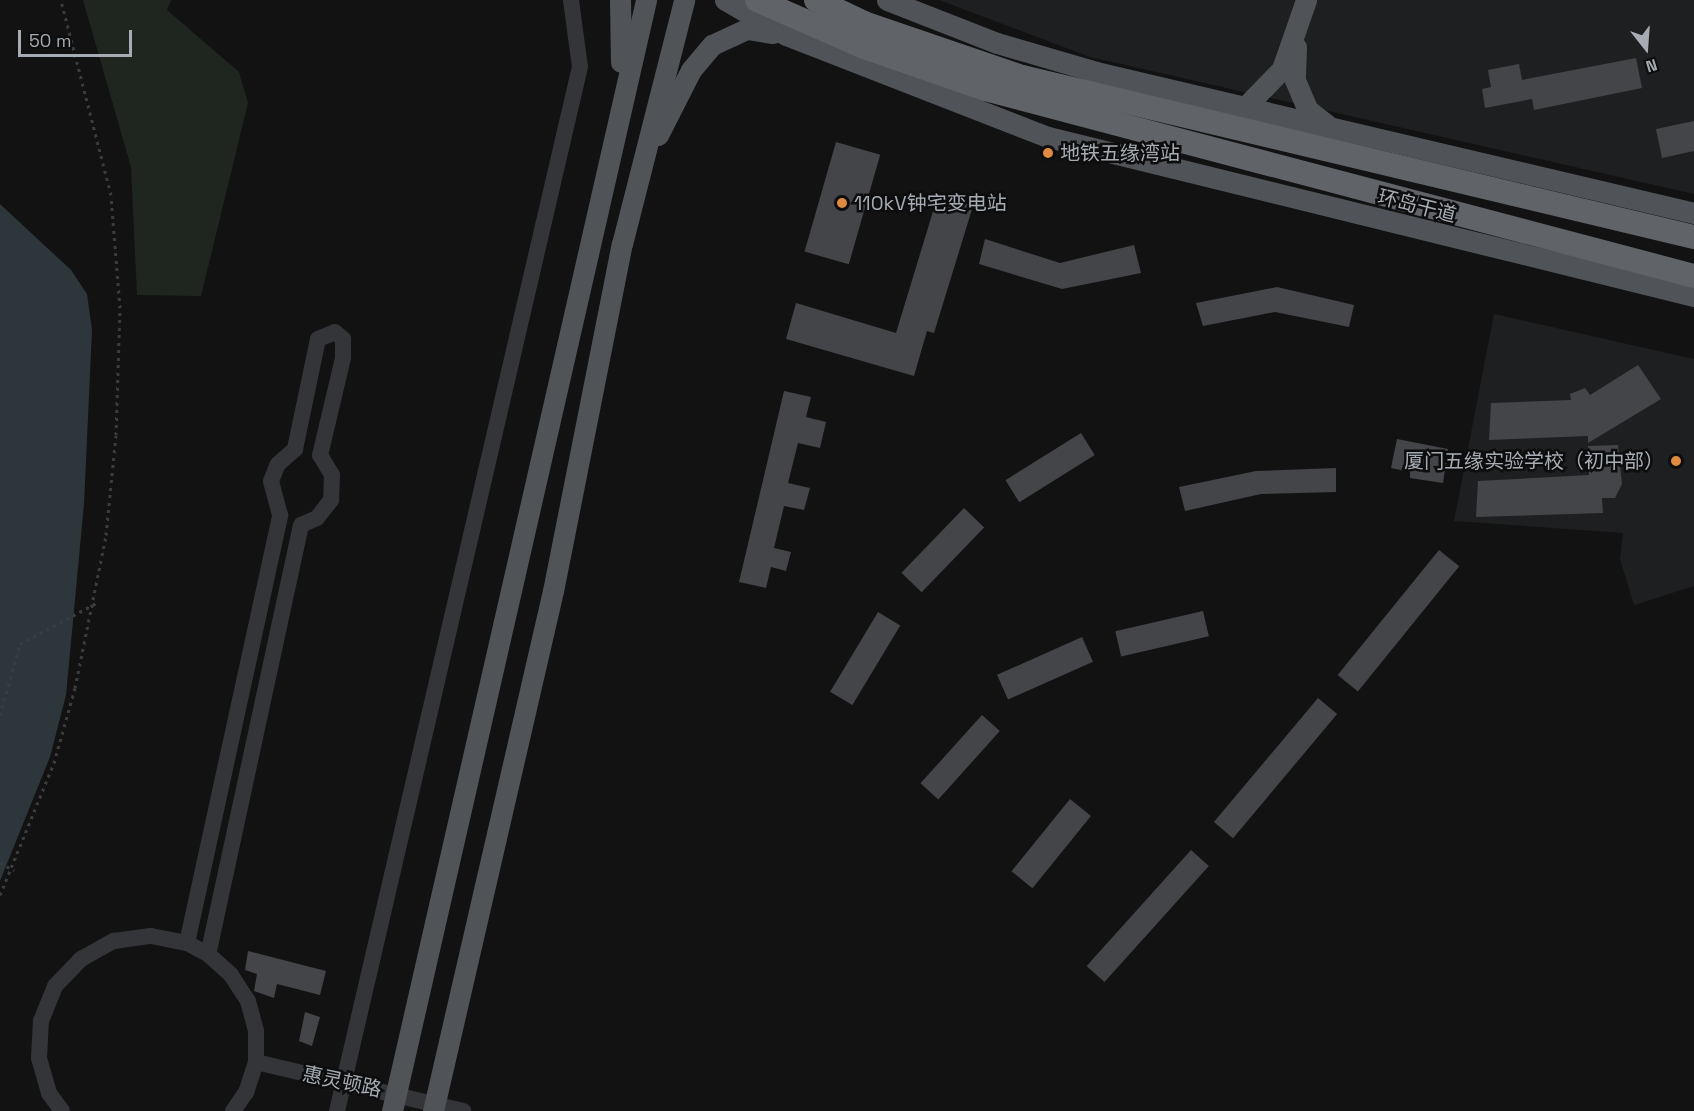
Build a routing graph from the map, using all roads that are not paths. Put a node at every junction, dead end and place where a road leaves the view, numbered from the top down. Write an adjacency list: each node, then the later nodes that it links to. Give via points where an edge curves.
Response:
1 (571, 0): 23 (street, via 580,67)
2 (620, 0): 14 (main road, via 623,44)
3 (646, 0): 14 (main road)
4 (684, 0): 15 (main road)
5 (725, 0): 10 (main road)
6 (757, 0): 18 (highway, 环岛干道, via 864,47 985,89 1141,134)
7 (816, 0): 17 (highway, 环岛干道, via 864,23 1022,77 1147,110)
8 (887, 0): 12 (main road, via 1052,60)
9 (1305, 0): 11 (main road)
10 (786, 35): 15 (main road, via 747,29 712,45 691,70); 19 (main road, via 1048,137)
11 (1296, 38): 12 (main road, via 1282,69); 13 (main road, via 1295,80 1308,110)
12 (1246, 106): 13 (main road)
13 (1327, 125): 16 (main road)
14 (609, 151): 24 (main road)
15 (639, 170): 25 (main road, via 553,591)
16 (1694, 213)
17 (1694, 237)
18 (1694, 276)
19 (1694, 296)
20 (187, 943): 21 (street); 21 (street, via 280,515 271,481 278,464 295,449 318,339 335,332 344,339 343,358 320,455 332,475 331,500 317,518 301,525); 26 (street, via 151,936 114,941 81,959 55,986 41,1021 39,1058 49,1093)
21 (208, 954): 22 (street, via 231,975 248,1001 256,1031)
22 (256, 1062): 23 (street, 惠灵顿路); 27 (street, via 246,1092)
23 (345, 1080): 24 (street, 惠灵顿路); 28 (street)
24 (394, 1102): 25 (street, 惠灵顿路)
25 (434, 1107): 29 (street, 惠灵顿路)
26 (62, 1111)
27 (233, 1111)
28 (338, 1111)
29 (463, 1111)

